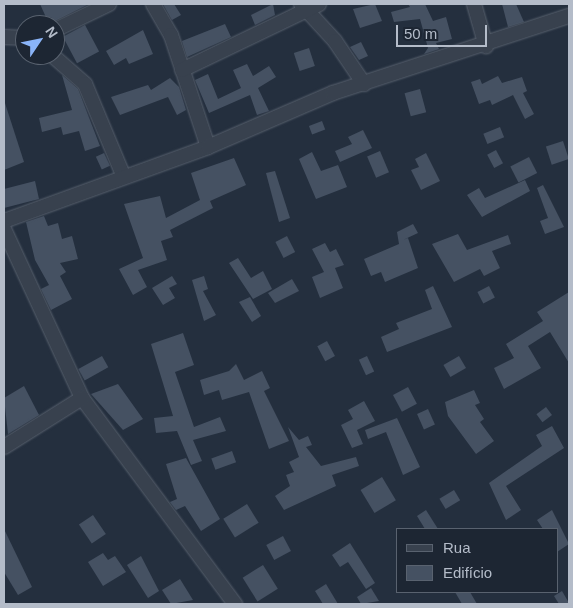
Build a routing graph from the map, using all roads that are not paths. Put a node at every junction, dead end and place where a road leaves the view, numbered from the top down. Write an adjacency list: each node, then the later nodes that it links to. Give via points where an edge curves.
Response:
1 (109, 4): 7 (street)
2 (153, 4): 10 (street, via 171,35)
3 (319, 4): 5 (street)
4 (474, 4): 8 (street)
5 (303, 7): 10 (street); 11 (street, via 335,41)
6 (569, 16): 8 (street)
7 (65, 25)
8 (486, 46): 11 (street)
9 (63, 65): 13 (street, via 85,84)
10 (182, 70): 12 (street)
11 (364, 84): 12 (street)
12 (208, 147): 13 (street)
13 (123, 175): 14 (street)
14 (4, 221)
15 (4, 229): 16 (street)
16 (82, 398): 17 (street); 18 (street)
17 (4, 447)
18 (234, 604)

